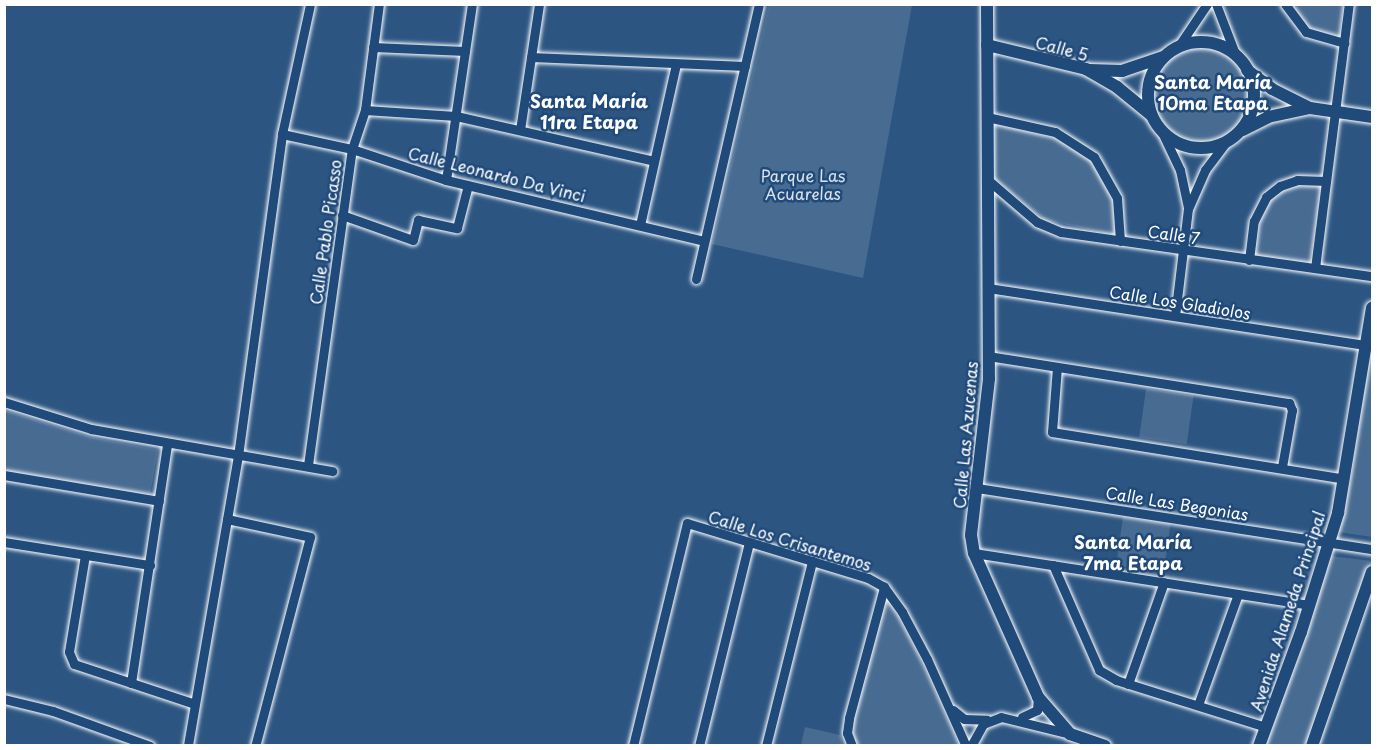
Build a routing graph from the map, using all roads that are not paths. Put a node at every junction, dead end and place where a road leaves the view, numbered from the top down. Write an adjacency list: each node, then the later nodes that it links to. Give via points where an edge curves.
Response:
1 (310, 4): 33 (street)
2 (379, 4): 13 (street, Calle Pablo Picasso)
3 (472, 4): 15 (street)
4 (538, 4): 17 (street)
5 (759, 4): 20 (street)
6 (987, 4): 12 (street, Calle Las Azucenas)
7 (1207, 4): 14 (street)
8 (1216, 4): 16 (street)
9 (1285, 4): 11 (street, via 1306,32)
10 (1349, 4): 11 (street)
11 (1344, 43): 25 (street)
12 (987, 45): 21 (street, Calle 5); 28 (street, Calle Las Azucenas)
13 (373, 47): 15 (street); 24 (street, Calle Pablo Picasso)
14 (1178, 47): 16 (street, via 1195,42 1213,44); 18 (street)
15 (465, 51): 27 (street)
16 (1236, 56): 22 (street)
17 (531, 57): 19 (street); 30 (street)
18 (1164, 57): 21 (street, via 1122,71); 26 (street, via 1153,71 1148,88)
19 (676, 64): 20 (street); 36 (street)
20 (745, 66): 44 (street)
21 (1086, 69): 26 (street, Calle 5)
22 (1247, 70): 23 (street, via 1272,89); 32 (street, via 1253,103)
23 (1310, 108): 25 (street); 32 (street, via 1268,117)
24 (365, 110): 27 (street); 35 (street, Calle Pablo Picasso)
25 (1335, 112): 29 (street); 39 (street)
26 (1152, 115): 31 (street)
27 (456, 116): 30 (street); 37 (street)
28 (987, 117): 38 (street, Calle Las Azucenas); 45 (street, via 1055,132 1094,157 1117,198)
29 (1372, 117)
30 (520, 130): 36 (street)
31 (1161, 130): 34 (street, via 1191,147); 41 (street, via 1180,170)
32 (1238, 133): 34 (street)
33 (282, 134): 35 (street, Calle Leonardo Da Vinci); 59 (street)
34 (1225, 143): 41 (street, via 1205,170)
35 (352, 149): 37 (street, Calle Leonardo Da Vinci); 42 (street, Calle Pablo Picasso)
36 (654, 161): 43 (street)
37 (446, 180): 40 (street, Calle Leonardo Da Vinci)
38 (988, 180): 45 (street, Calle 7, via 1043,225); 51 (street, Calle Las Azucenas)
39 (1326, 181): 47 (street, via 1297,180 1266,197 1254,221); 48 (street)
40 (468, 185): 42 (street, via 457,228 418,220 413,240); 43 (street, Calle Leonardo Da Vinci)
41 (1188, 209): 46 (street)
42 (342, 215): 60 (street, Calle Pablo Picasso)
43 (640, 225): 44 (street, Calle Leonardo Da Vinci)
44 (704, 241): 50 (street)
45 (1120, 241): 46 (street, Calle 7)
46 (1183, 251): 47 (street, Calle 7); 53 (street)
47 (1249, 260): 48 (street, Calle 7)
48 (1315, 268): 49 (street, Calle 7)
49 (1372, 276)
50 (696, 279)
51 (988, 288): 53 (street, Calle Los Gladiolos); 55 (street, Calle Las Azucenas)
52 (1372, 308): 54 (street, Avenida Alameda Principal)
53 (1175, 316): 54 (street, Calle Los Gladiolos)
54 (1366, 345): 64 (street, Avenida Alameda Principal)
55 (988, 356): 56 (street); 65 (street, Calle Las Azucenas)
56 (1057, 367): 61 (street, via 1052,432); 61 (street, via 1292,406)
57 (4, 402): 58 (street, via 91,429)
58 (167, 445): 59 (street); 66 (street)
59 (238, 456): 60 (street); 67 (street)
60 (308, 465): 62 (street)
61 (1282, 467): 64 (street)
62 (332, 471)
63 (4, 475): 66 (street)
64 (1344, 478): 70 (street, Avenida Alameda Principal)
65 (977, 488): 70 (street, Calle Las Begonias); 72 (street, Calle Las Azucenas, via 971,535)
66 (159, 501): 75 (street)
67 (227, 519): 86 (street); 96 (street, via 310,537)
68 (4, 542): 73 (street)
69 (749, 542): 74 (street, Calle Los Crisantemos); 97 (street, Calle Los Crisantemos, via 687,523); 98 (street)
70 (1329, 542): 71 (street, Calle Las Begonias); 81 (street, Avenida Alameda Principal)
71 (1372, 549)
72 (974, 553): 76 (street); 84 (street, Calle Las Azucenas)
73 (86, 555): 75 (street); 82 (street, via 69,651 74,664)
74 (812, 561): 79 (street, Calle Los Crisantemos, via 868,578); 99 (street)
75 (150, 565): 82 (street)
76 (1053, 565): 78 (street); 83 (street, via 1099,670)
77 (1372, 572): 105 (street)
78 (1164, 582): 80 (street); 83 (street)
79 (884, 587): 87 (street, Calle Los Crisantemos, via 902,612); 100 (street, via 849,718 847,733)
80 (1238, 594): 81 (street); 88 (street)
81 (1309, 605): 91 (street, Avenida Alameda Principal)
82 (131, 683): 86 (street)
83 (1128, 684): 88 (street)
84 (1038, 697): 89 (street, via 1034,714); 92 (street, Calle Las Azucenas)
85 (4, 699): 95 (street, via 53,711)
86 (195, 704): 94 (street)
87 (949, 705): 90 (street, via 964,719); 101 (street, Calle Los Crisantemos)
88 (1198, 705): 91 (street)
89 (1012, 716): 90 (street); 92 (street)
90 (992, 719): 102 (street, via 976,731)
91 (1266, 727): 104 (street, Avenida Alameda Principal)
92 (1070, 734): 93 (street, Calle Las Azucenas)
93 (1082, 742): 103 (street, Calle Las Azucenas)
94 (188, 745)
95 (150, 746)
96 (255, 746)
97 (633, 746)
98 (699, 746)
99 (766, 746)
100 (852, 746)
101 (966, 746)
102 (971, 746)
103 (1105, 746)
104 (1259, 746)
105 (1311, 746)

